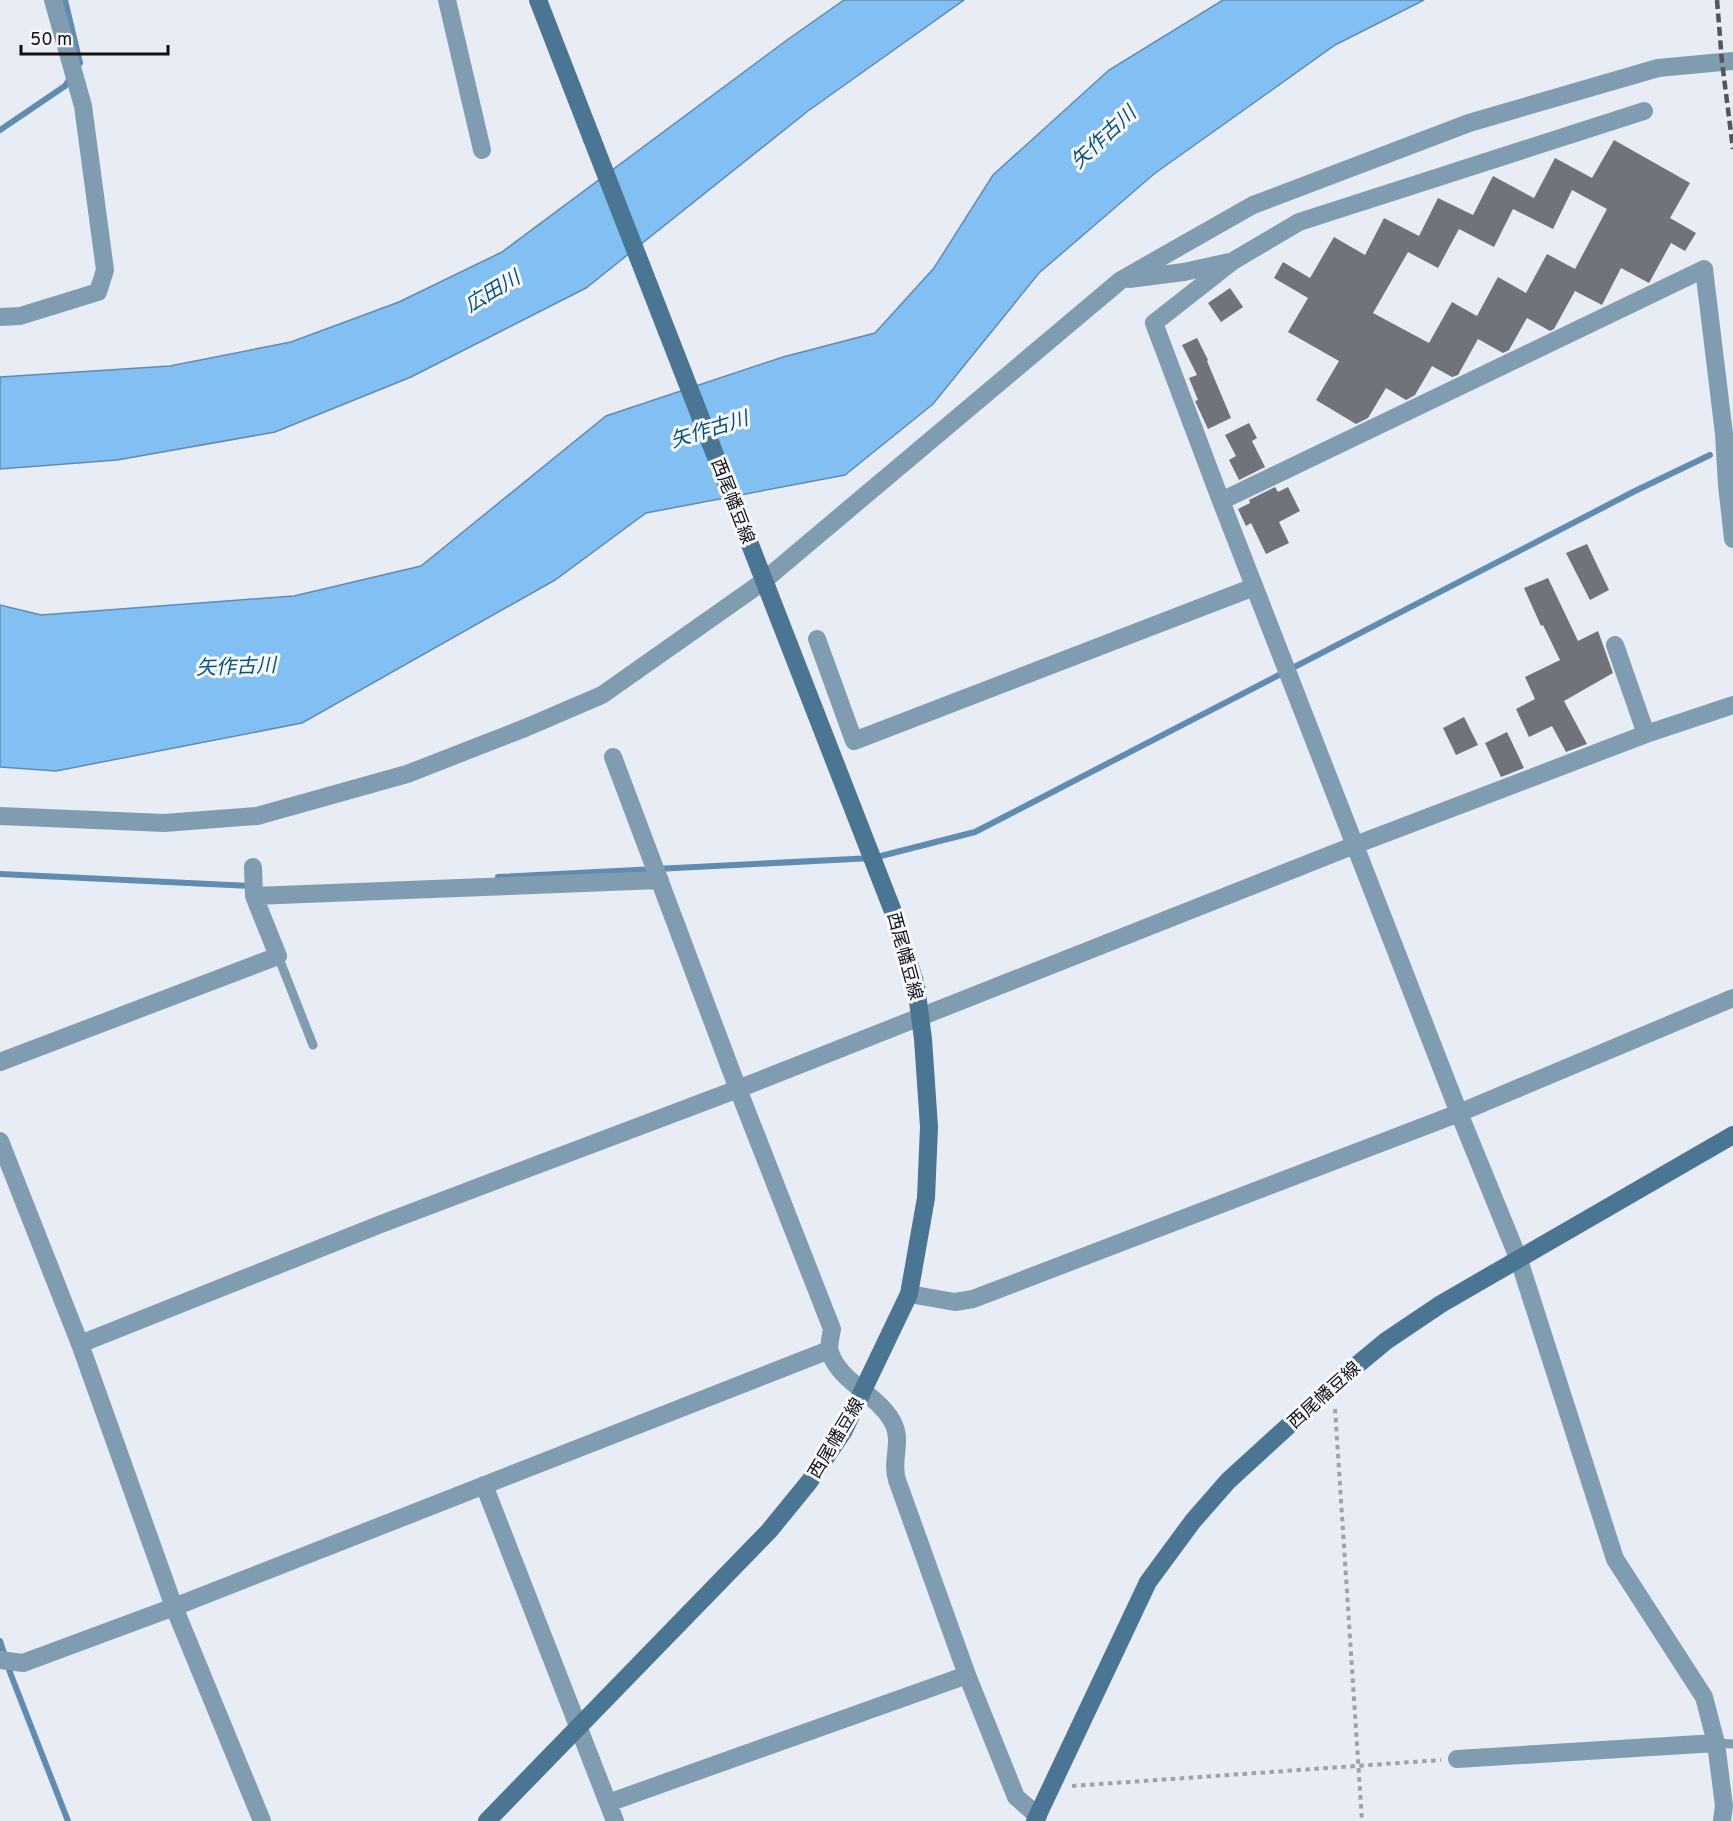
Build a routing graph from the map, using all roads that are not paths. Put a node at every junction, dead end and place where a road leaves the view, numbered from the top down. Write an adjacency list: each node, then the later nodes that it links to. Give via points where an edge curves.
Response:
1 (53, 0): 9 (street, via 83,106 105,270 98,292 20,316)
2 (447, 0): 6 (street)
3 (538, 0): 25 (main road, 西尾幡豆線, bridge, via 894,914 916,986)
4 (1733, 61): 8 (street, via 1658,68 1469,123 1253,206)
5 (1644, 111): 7 (street, via 1299,222)
6 (482, 150)
7 (1233, 261): 8 (street); 10 (street, via 1154,323)
8 (1121, 280): 18 (street, via 761,583 602,695 407,774 257,816 164,823)
9 (0, 316)
10 (1221, 501): 11 (street, via 1704,269); 12 (street)
11 (1733, 539)
12 (1254, 587): 13 (street, via 854,741); 19 (street)
13 (817, 639)
14 (1615, 645): 16 (street)
15 (1733, 705): 16 (street)
16 (1646, 734): 19 (street)
17 (613, 757): 21 (street)
18 (0, 816)
19 (1355, 845): 25 (street); 29 (street)
20 (253, 867): 22 (street)
21 (660, 880): 22 (street); 28 (street)
22 (254, 896): 23 (street)
23 (278, 956): 26 (lane); 27 (street)
24 (1733, 998): 29 (street)
25 (920, 1017): 28 (street); 33 (main road, 西尾幡豆線, via 929,1127 926,1198)
26 (313, 1045)
27 (0, 1062)
28 (738, 1089): 34 (street, via 381,1224); 35 (street, via 832,1329)
29 (1459, 1113): 32 (street); 33 (street, via 973,1299 955,1302)
30 (1733, 1135): 32 (main road, 西尾幡豆線)
31 (0, 1141): 34 (street)
32 (1519, 1260): 42 (street, via 1615,1559 1704,1697); 45 (main road, 西尾幡豆線, via 1386,1341 1228,1481 1193,1521 1148,1582)
33 (909, 1294): 36 (main road, 西尾幡豆線)
34 (80, 1344): 38 (street)
35 (829, 1350): 36 (street, via 838,1367); 37 (street)
36 (863, 1391): 40 (street, via 894,1424 894,1472); 41 (main road, 西尾幡豆線, via 828,1456 792,1504)
37 (484, 1485): 38 (street); 41 (street)
38 (174, 1607): 39 (street, via 20,1662); 46 (street)
39 (0, 1660)
40 (967, 1675): 44 (street); 45 (street, via 1016,1797)
41 (578, 1727): 44 (street); 47 (main road, 西尾幡豆線)
42 (1725, 1743): 43 (street); 49 (street)
43 (1457, 1759)
44 (608, 1803): 48 (street)
45 (1037, 1818)
46 (262, 1821)
47 (487, 1821)
48 (615, 1821)
49 (1722, 1821)

